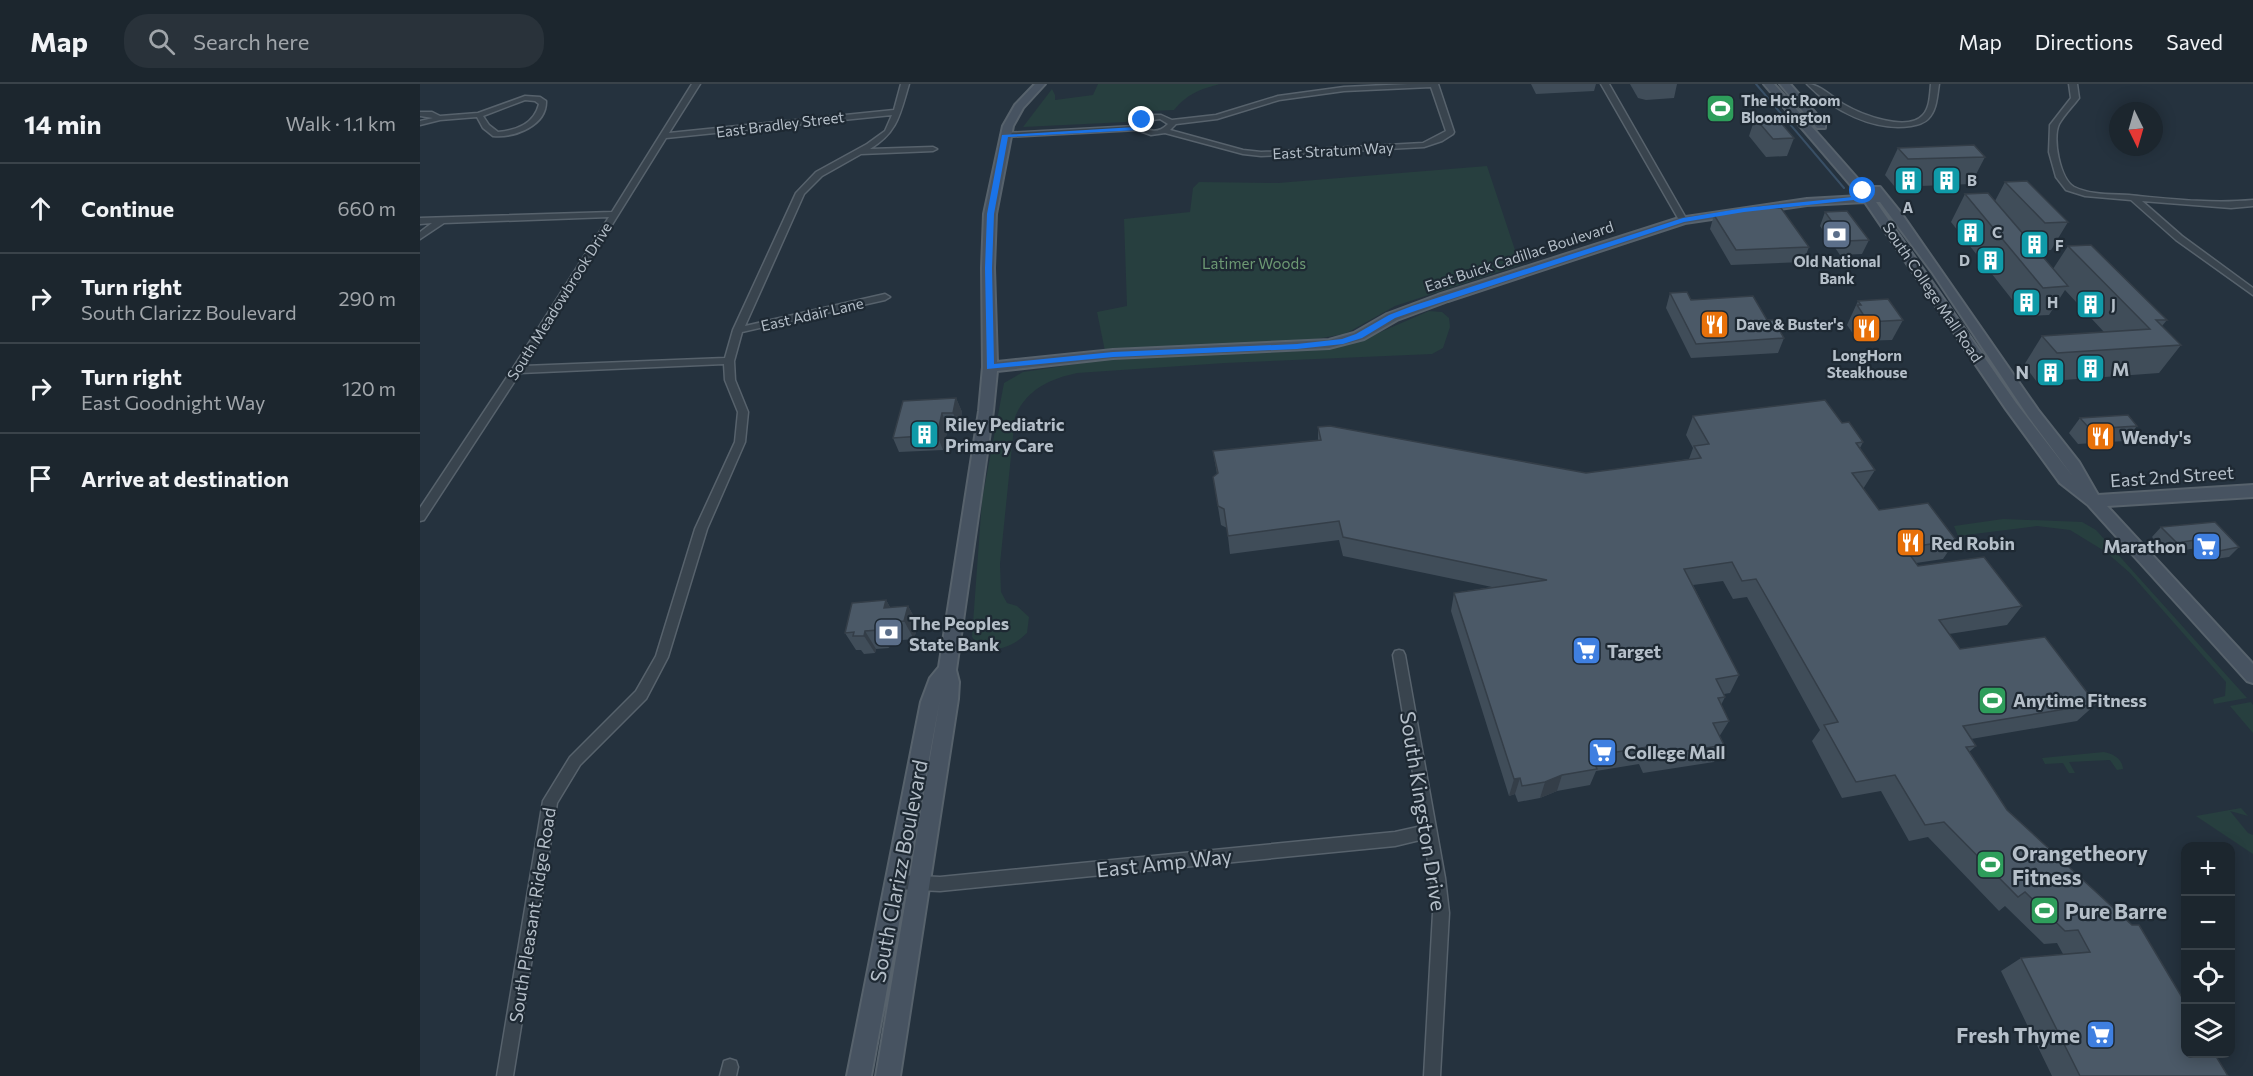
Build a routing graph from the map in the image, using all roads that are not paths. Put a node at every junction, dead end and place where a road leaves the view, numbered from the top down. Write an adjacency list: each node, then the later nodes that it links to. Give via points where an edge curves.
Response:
1 (696, 84): 20 (street, South Meadowbrook Drive)
2 (905, 84): 11 (street, South Pleasant Ridge Road)
3 (1040, 84): 19 (street, South Clarizz Boulevard, via 1019,107)
4 (1434, 84): 15 (street, via 1344,89 1278,98 1217,117); 18 (street, East Stratum Way, via 1450,132 1424,145 1261,154 1243,153)
5 (1605, 84): 29 (street)
6 (1769, 84): 23 (street, South College Mall Road)
7 (1785, 84): 24 (street, South College Mall Road)
8 (1810, 84): 9 (street, via 1862,117 1899,124 1918,122 1927,116)
9 (1935, 84)
10 (2073, 84): 25 (street, via 2075,98 2054,125 2053,152 2060,177 2066,186 2079,192)
11 (897, 112): 20 (street, East Bradley Street); 22 (street, South Pleasant Ridge Road, via 888,132)
12 (420, 114): 14 (street)
13 (479, 115): 13 (street, via 525,98 543,103 532,123 517,132 496,134); 14 (street)
14 (440, 118): 16 (street)
15 (1172, 122): 17 (street, via 1151,117 1138,123); 18 (street)
16 (420, 123)
17 (1138, 128): 18 (street, via 1150,134); 19 (street)
18 (1166, 131)
19 (1005, 135): 36 (street, South Clarizz Boulevard, via 990,214)
20 (663, 136): 27 (street, South Meadowbrook Drive)
21 (933, 149): 22 (street)
22 (861, 152): 34 (street, South Pleasant Ridge Road, via 819,174 800,193)
23 (1868, 198): 24 (street, East Buick Cadillac Boulevard); 29 (street, East Buick Cadillac Boulevard, via 1807,202); 38 (street, South College Mall Road)
24 (1882, 198): 39 (street, South College Mall Road)
25 (2133, 198): 26 (street); 32 (street, via 2185,243)
26 (2253, 203)
27 (614, 214): 28 (street); 37 (street, South Meadowbrook Drive)
28 (441, 220): 30 (street); 31 (street)
29 (1683, 220): 36 (street, East Buick Cadillac Boulevard, via 1443,298 1343,341 1113,354)
30 (420, 221)
31 (420, 236)
32 (2253, 292)
33 (885, 297): 34 (street, East Adair Lane)
34 (738, 330): 35 (street, South Pleasant Ridge Road)
35 (729, 362): 37 (street); 53 (street, South Pleasant Ridge Road, via 730,380 744,412 740,442 701,529 662,657 641,695 575,761 550,801)
36 (990, 368): 48 (street, South Clarizz Boulevard)
37 (517, 370): 46 (street, South Meadowbrook Drive)
38 (2004, 395): 39 (street); 40 (street, South College Mall Road)
39 (2023, 399): 41 (street, South College Mall Road)
40 (2028, 430): 41 (street); 42 (street, South College Mall Road)
41 (2045, 430): 43 (street, South College Mall Road)
42 (2043, 450): 43 (street); 45 (street, South College Mall Road, via 2068,483)
43 (2063, 453): 45 (street, South College Mall Road, via 2085,481)
44 (2253, 491): 45 (street, East 2nd Street)
45 (2093, 501): 49 (street, South College Mall Road)
46 (422, 511)
47 (1399, 656): 50 (street, South Kingston Drive)
48 (947, 670): 51 (street, South Clarizz Boulevard, via 936,683 930,702); 52 (street, South Clarizz Boulevard, via 949,699)
49 (2253, 676)
50 (1430, 831): 52 (street, East Amp Way, via 1395,839); 56 (street, South Kingston Drive, via 1441,913)
51 (896, 882): 52 (street, East Amp Way); 54 (street, South Clarizz Boulevard)
52 (920, 884): 55 (street, South Clarizz Boulevard)
53 (505, 1076)
54 (859, 1076)
55 (888, 1076)
56 (1432, 1076)

